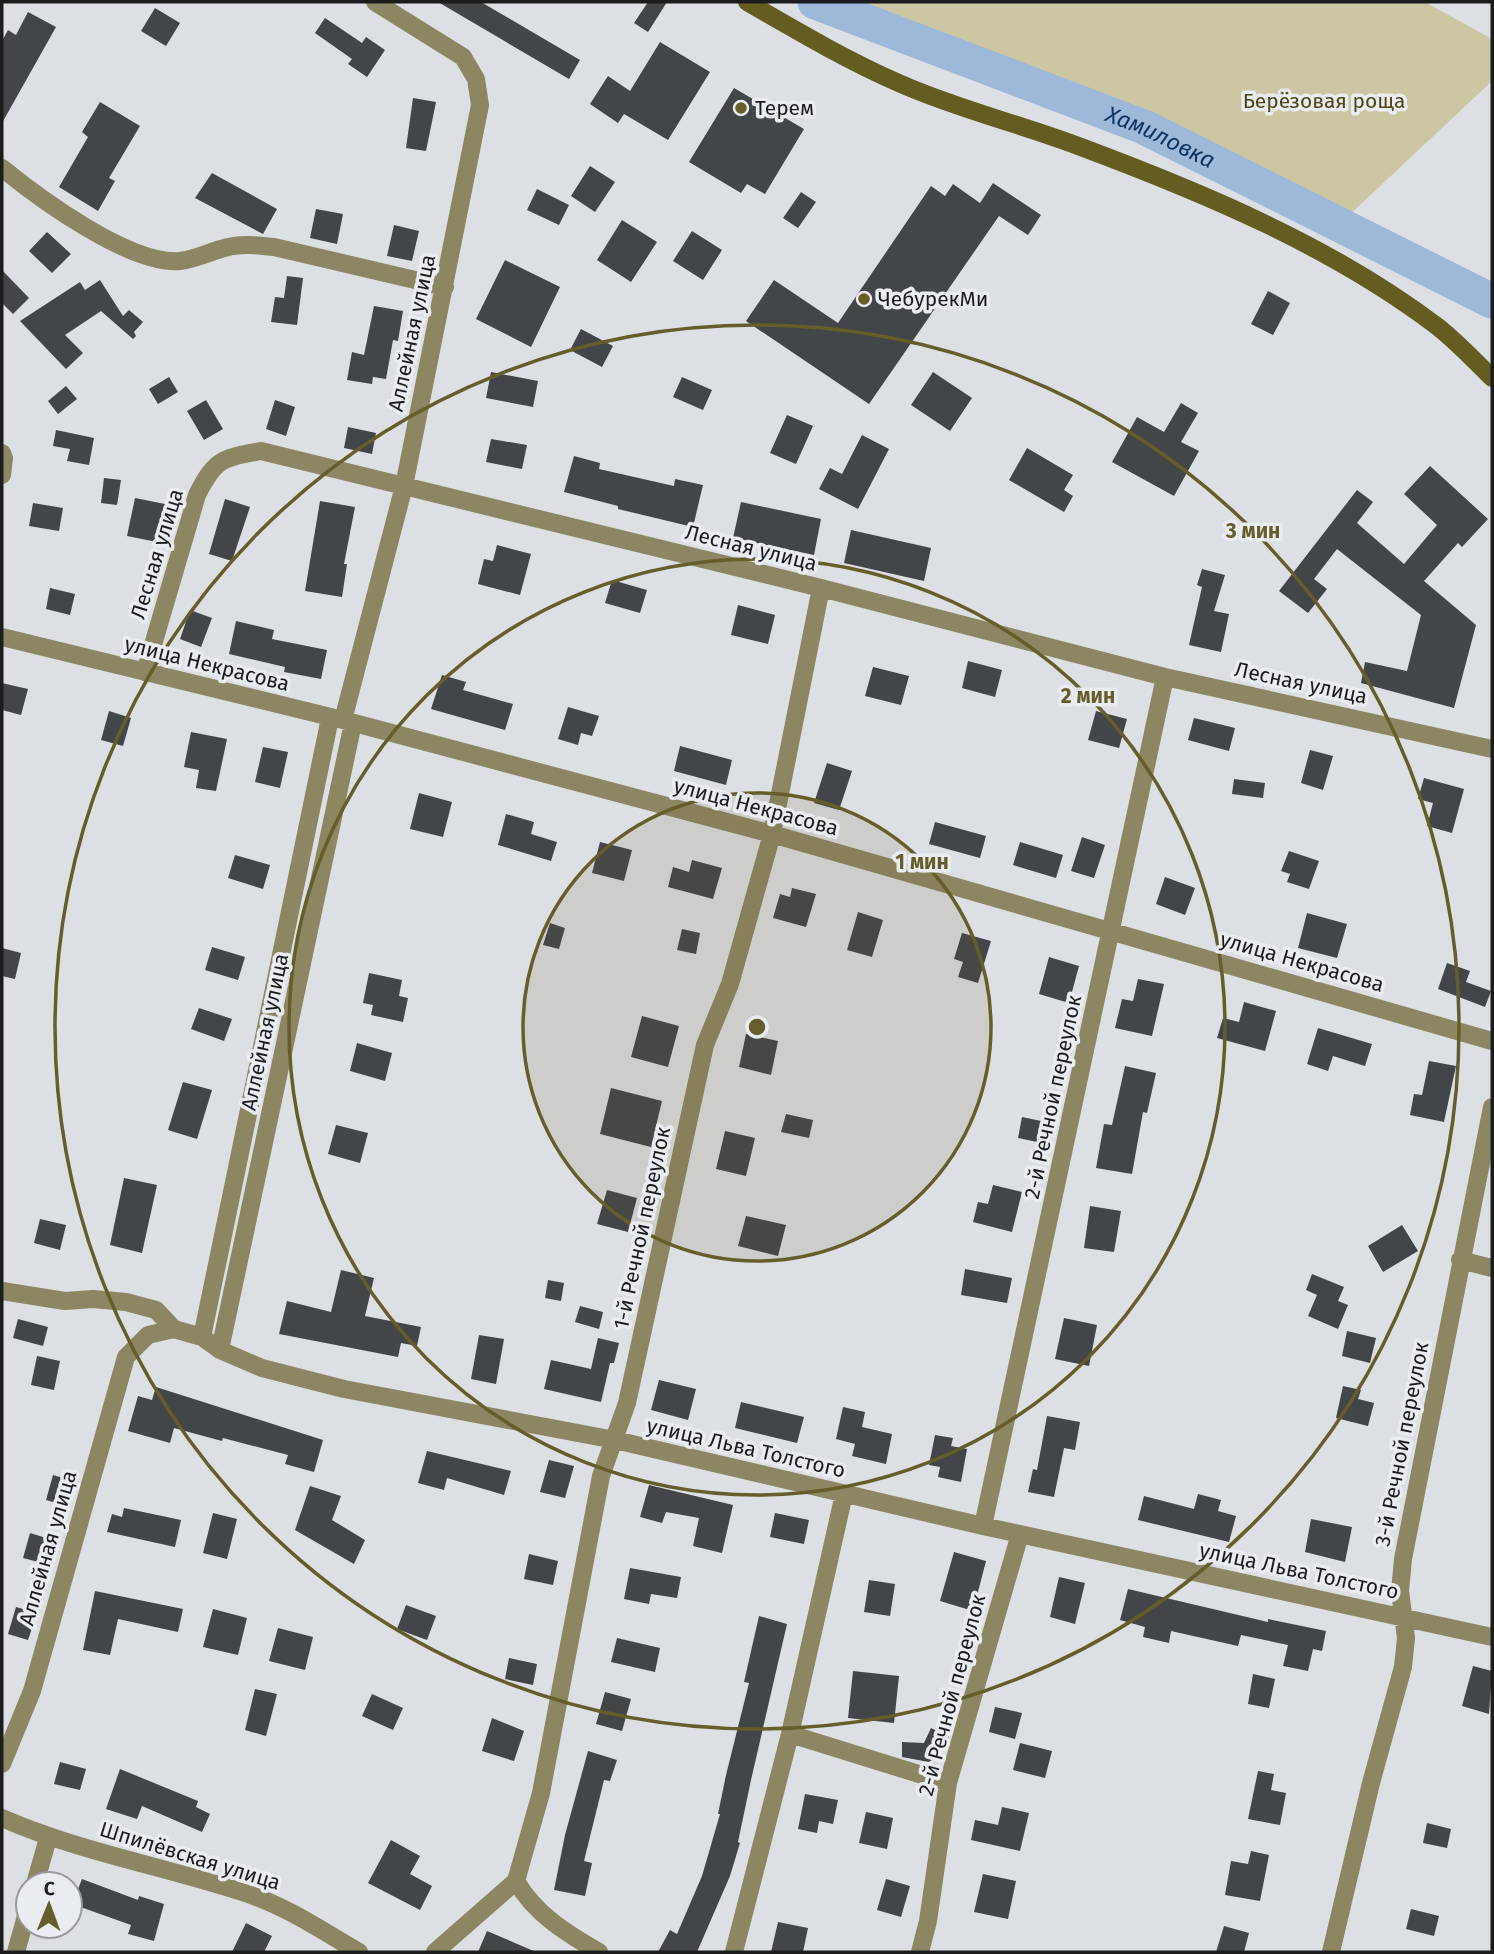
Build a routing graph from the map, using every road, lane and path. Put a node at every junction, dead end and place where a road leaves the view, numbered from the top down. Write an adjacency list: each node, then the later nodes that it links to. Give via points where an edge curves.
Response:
1 (375, 2): 4 (street, Аллейная улица, via 463,57 476,79 480,105)
2 (747, 2): 5 (main road, via 903,85 1079,146 1296,240 1374,283 1429,321)
3 (2, 168): 4 (street, via 104,238 156,260 199,258 246,244)
4 (445, 287): 8 (street, Аллейная улица)
5 (1492, 378)
6 (2, 453): 7 (street)
7 (2, 475)
8 (404, 486): 9 (street, Лесная улица); 11 (street, Лесная улица, via 261,451 231,456 210,469 197,495); 13 (street, Аллейная улица)
9 (821, 588): 12 (street, Лесная улица); 15 (street, 1-й Речной переулок)
10 (2, 637): 11 (street, улица Некрасова)
11 (145, 672): 13 (street, улица Некрасова)
12 (1165, 677): 14 (street, Лесная улица); 16 (street, 2-й Речной переулок)
13 (342, 720): 15 (street, улица Некрасова); 23 (street, Аллейная улица); 24 (street, Аллейная улица)
14 (1492, 748)
15 (772, 834): 16 (street, улица Некрасова); 25 (street, 1-й Речной переулок, via 730,984 705,1045)
16 (1112, 930): 17 (street, улица Некрасова); 27 (street, 2-й Речной переулок)
17 (1492, 1041)
18 (1492, 1107): 19 (street, 3-й Речной переулок)
19 (1460, 1260): 20 (street); 29 (street, 3-й Речной переулок, via 1403,1559)
20 (1492, 1268)
21 (2, 1291): 22 (street, улица Льва Толстого, via 65,1301 126,1303 156,1310)
22 (174, 1329): 23 (street, улица Льва Толстого); 32 (street, Аллейная улица, via 148,1335 126,1357 32,1691)
23 (202, 1337): 24 (street, улица Льва Толстого)
24 (220, 1350): 25 (street, улица Льва Толстого, via 262,1368 344,1389)
25 (615, 1440): 26 (street, улица Льва Толстого); 37 (street, 1-й Речной переулок, via 601,1476 541,1793)
26 (844, 1494): 27 (street, улица Льва Толстого); 31 (street)
27 (983, 1526): 28 (street, улица Льва Толстого)
28 (1020, 1534): 29 (street, улица Льва Толстого); 33 (street, 2-й Речной переулок)
29 (1403, 1617): 30 (street, улица Льва Толстого); 43 (street, 3-й Речной переулок, via 1403,1667)
30 (1492, 1637)
31 (790, 1734): 33 (street); 41 (street)
32 (2, 1764)
33 (948, 1783): 42 (street, 2-й Речной переулок)
34 (2, 1818): 35 (street, Шпилёвская улица)
35 (48, 1838): 36 (street); 38 (street, Шпилёвская улица, via 251,1895 284,1908)
36 (39, 1870)
37 (516, 1881): 39 (street); 40 (street, via 528,1902 567,1934)
38 (359, 1952)
39 (435, 1952)
40 (599, 1952)
41 (734, 1952)
42 (920, 1952)
43 (1331, 1952)

